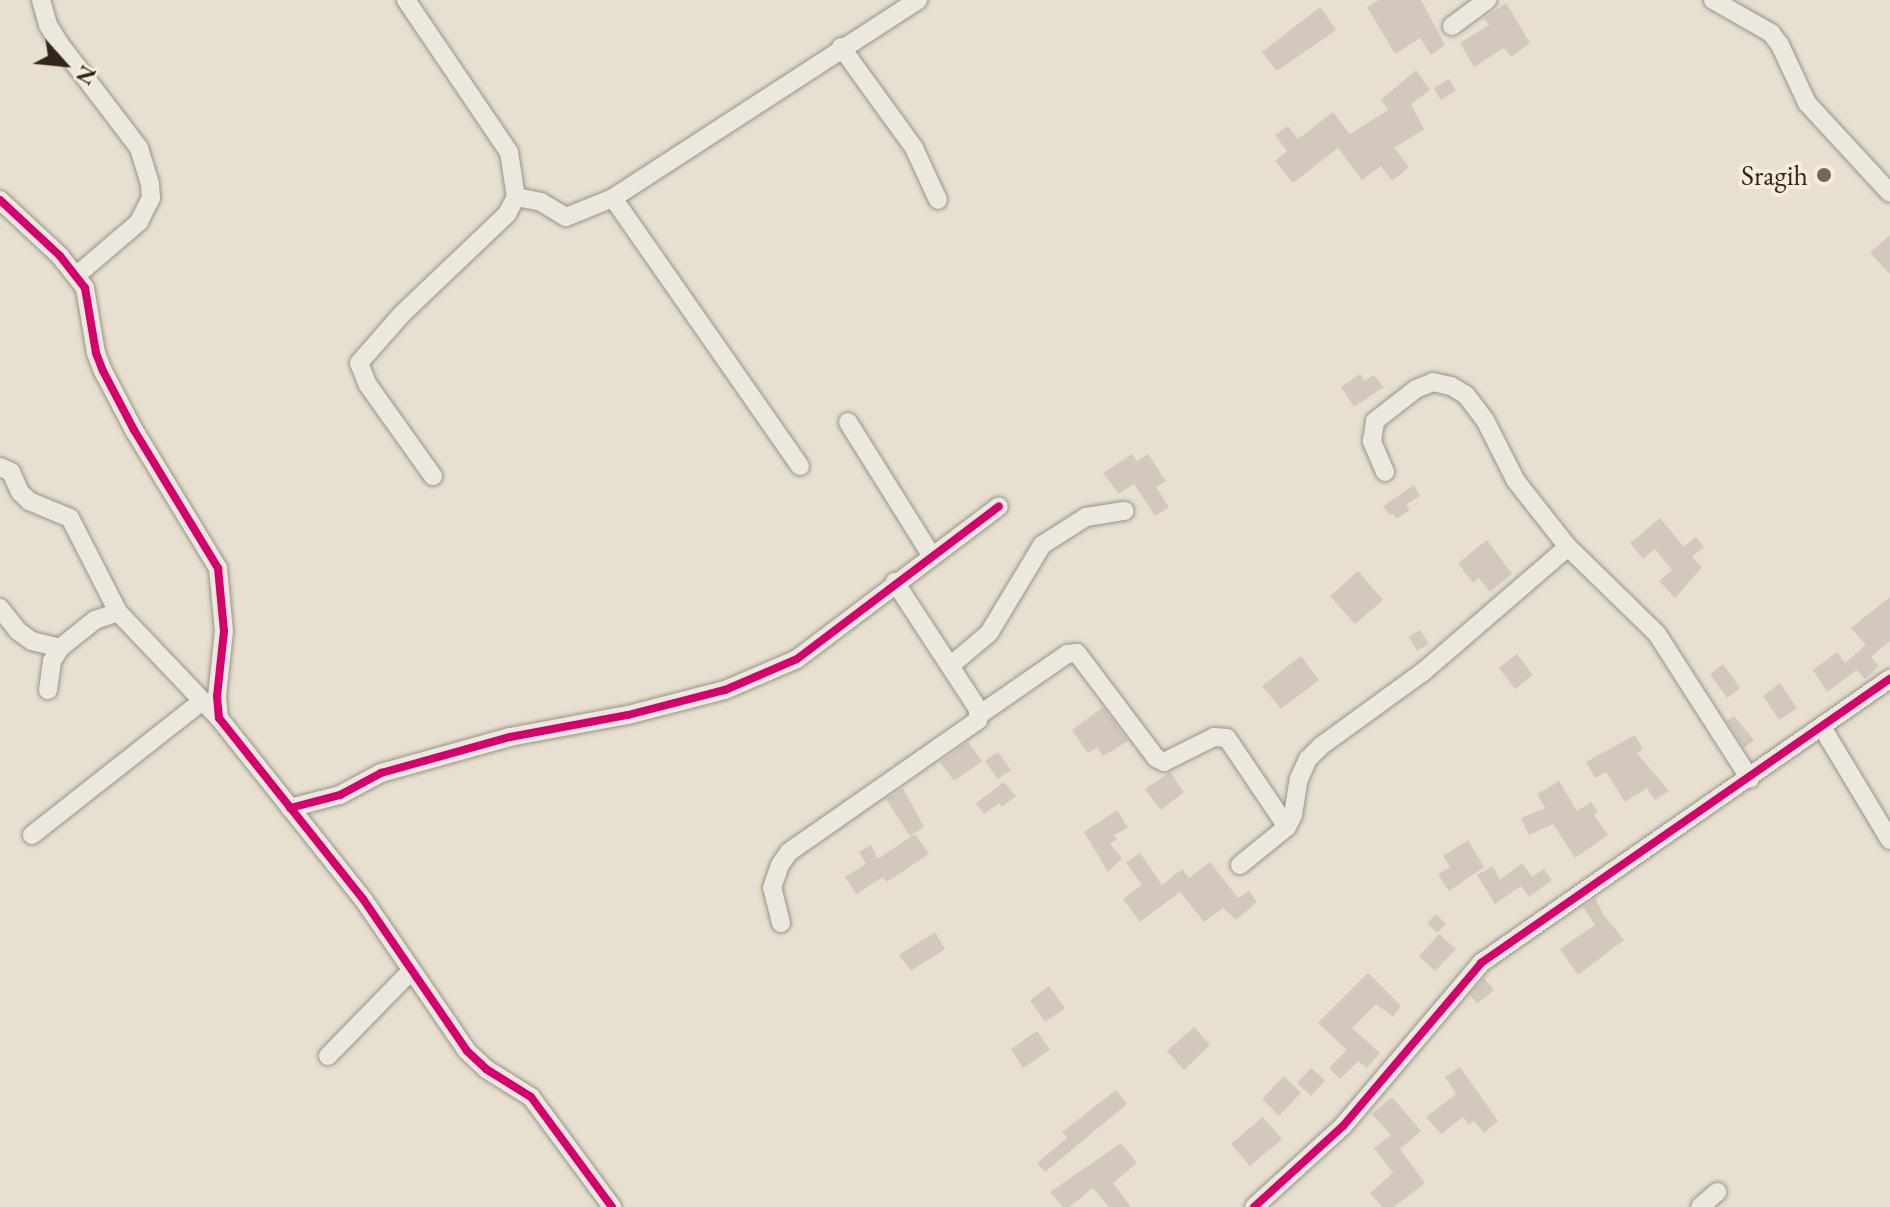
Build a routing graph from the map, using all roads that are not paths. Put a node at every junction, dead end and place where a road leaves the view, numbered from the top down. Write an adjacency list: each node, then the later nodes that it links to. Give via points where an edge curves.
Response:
1 (41, 0): 13 (street, via 62,47 139,148 150,184 151,198 139,222)
2 (406, 0): 9 (street, via 509,152)
3 (918, 0): 7 (street)
4 (1487, 0): 6 (street)
5 (1713, 0): 8 (street, via 1771,33 1807,103)
6 (1452, 26)
7 (841, 47): 10 (street); 12 (street, via 914,148)
8 (1890, 193)
9 (516, 197): 10 (street, via 541,202 566,217); 18 (street, via 507,214 402,314 359,363 368,385)
10 (613, 198): 15 (street)
11 (0, 200): 13 (street)
12 (938, 200)
13 (77, 275): 32 (street, via 91,306 103,371 218,568 224,631)
14 (848, 422): 22 (street)
15 (800, 466)
16 (0, 467): 25 (street, via 11,472 29,501 70,518)
17 (1385, 472): 21 (street, via 1372,441 1375,421 1416,389 1433,382 1451,386 1466,395 1485,420 1516,481)
18 (433, 476)
19 (999, 506): 22 (street)
20 (1125, 511): 27 (street, via 1086,517 1042,545 989,633)
21 (1568, 547): 34 (street, via 1657,634); 36 (street, via 1423,672 1321,746 1299,779)
22 (931, 555): 23 (street)
23 (895, 582): 27 (street); 35 (street, via 797,659 725,690 510,737 381,773 340,795)
24 (0, 608): 26 (street, via 32,641)
25 (118, 612): 26 (street, via 95,620); 30 (street)
26 (60, 648): 29 (street, via 52,661)
27 (950, 666): 31 (street)
28 (1890, 679): 33 (street)
29 (48, 690)
30 (202, 701): 32 (street); 37 (street)
31 (979, 715): 36 (street, via 1067,654 1077,653 1156,758 1164,762 1214,737 1227,738); 40 (street, via 976,724 789,852 772,888)
32 (219, 718): 35 (street)
33 (1822, 727): 34 (street); 38 (street)
34 (1750, 779): 45 (street, via 1481,963 1343,1126)
35 (290, 808): 41 (street, via 363,899)
36 (1287, 827): 39 (street)
37 (32, 835)
38 (1890, 840)
39 (1240, 865)
40 (781, 923)
41 (410, 972): 42 (street); 44 (street, via 476,1061 531,1097)
42 (328, 1056)
43 (1717, 1192): 46 (street)
44 (612, 1207)
45 (1254, 1207)
46 (1700, 1207)

